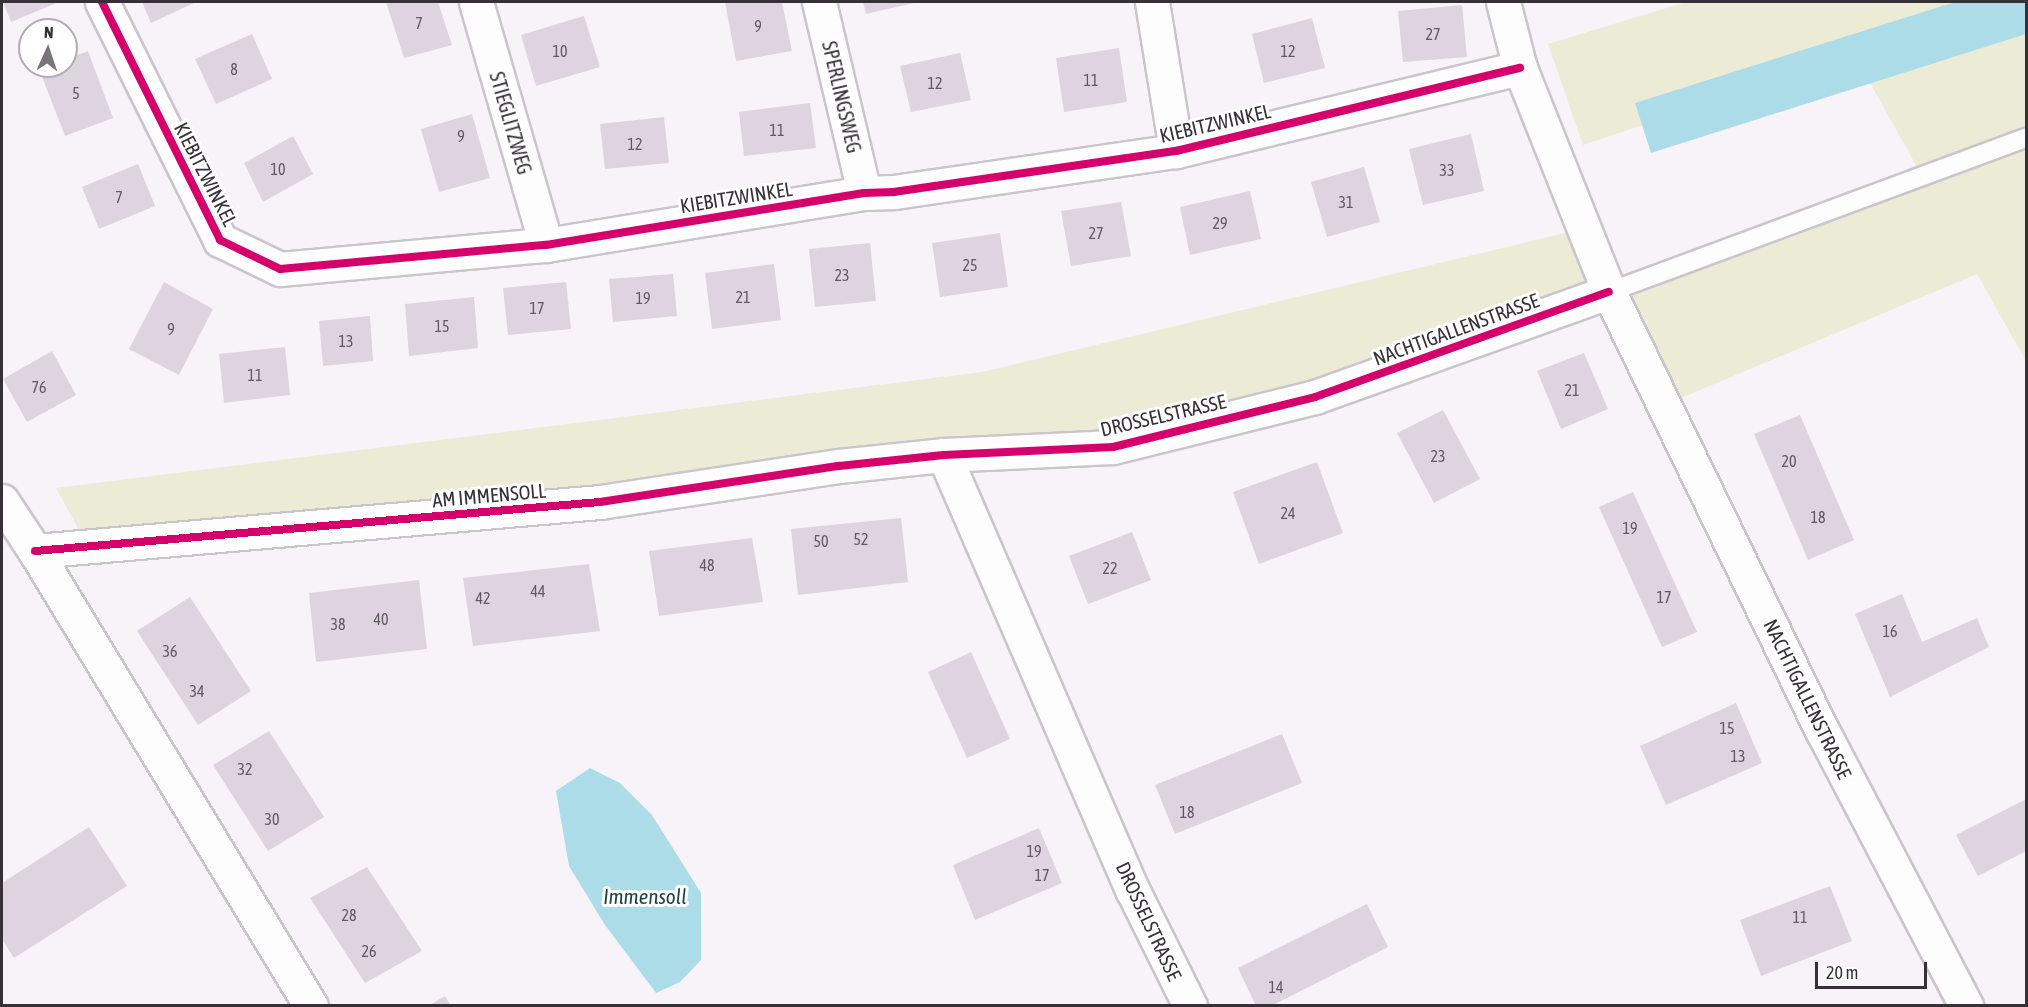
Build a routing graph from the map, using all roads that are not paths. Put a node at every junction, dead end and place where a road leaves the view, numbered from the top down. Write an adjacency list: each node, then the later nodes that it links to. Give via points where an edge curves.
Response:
1 (102, 2): 10 (street, KIEBITZWINKEL, via 220,240 280,269)
2 (476, 2): 10 (street, STIEGLITZWEG)
3 (819, 2): 9 (street, SPERLINGSWEG)
4 (1152, 2): 8 (street)
5 (1503, 2): 6 (street, NACHTIGALLENSTRASSE)
6 (1520, 68): 8 (street, KIEBITZWINKEL); 11 (street, NACHTIGALLENSTRASSE)
7 (2026, 138): 11 (lane)
8 (1176, 151): 9 (street, KIEBITZWINKEL, via 894,192)
9 (864, 193): 10 (street, KIEBITZWINKEL)
10 (546, 245)
11 (1609, 292): 12 (street, NACHTIGALLENSTRASSE); 18 (street, NACHTIGALLENSTRASSE, via 1823,732)
12 (1315, 397): 13 (street, DROSSELSTRASSE, via 1113,447)
13 (944, 455): 15 (street, AM IMMENSOLL, via 839,466 600,502); 17 (street, DROSSELSTRASSE, via 1133,891)
14 (2, 501): 15 (street)
15 (34, 551): 16 (street)
16 (311, 1005)
17 (1190, 1005)
18 (1966, 1005)

